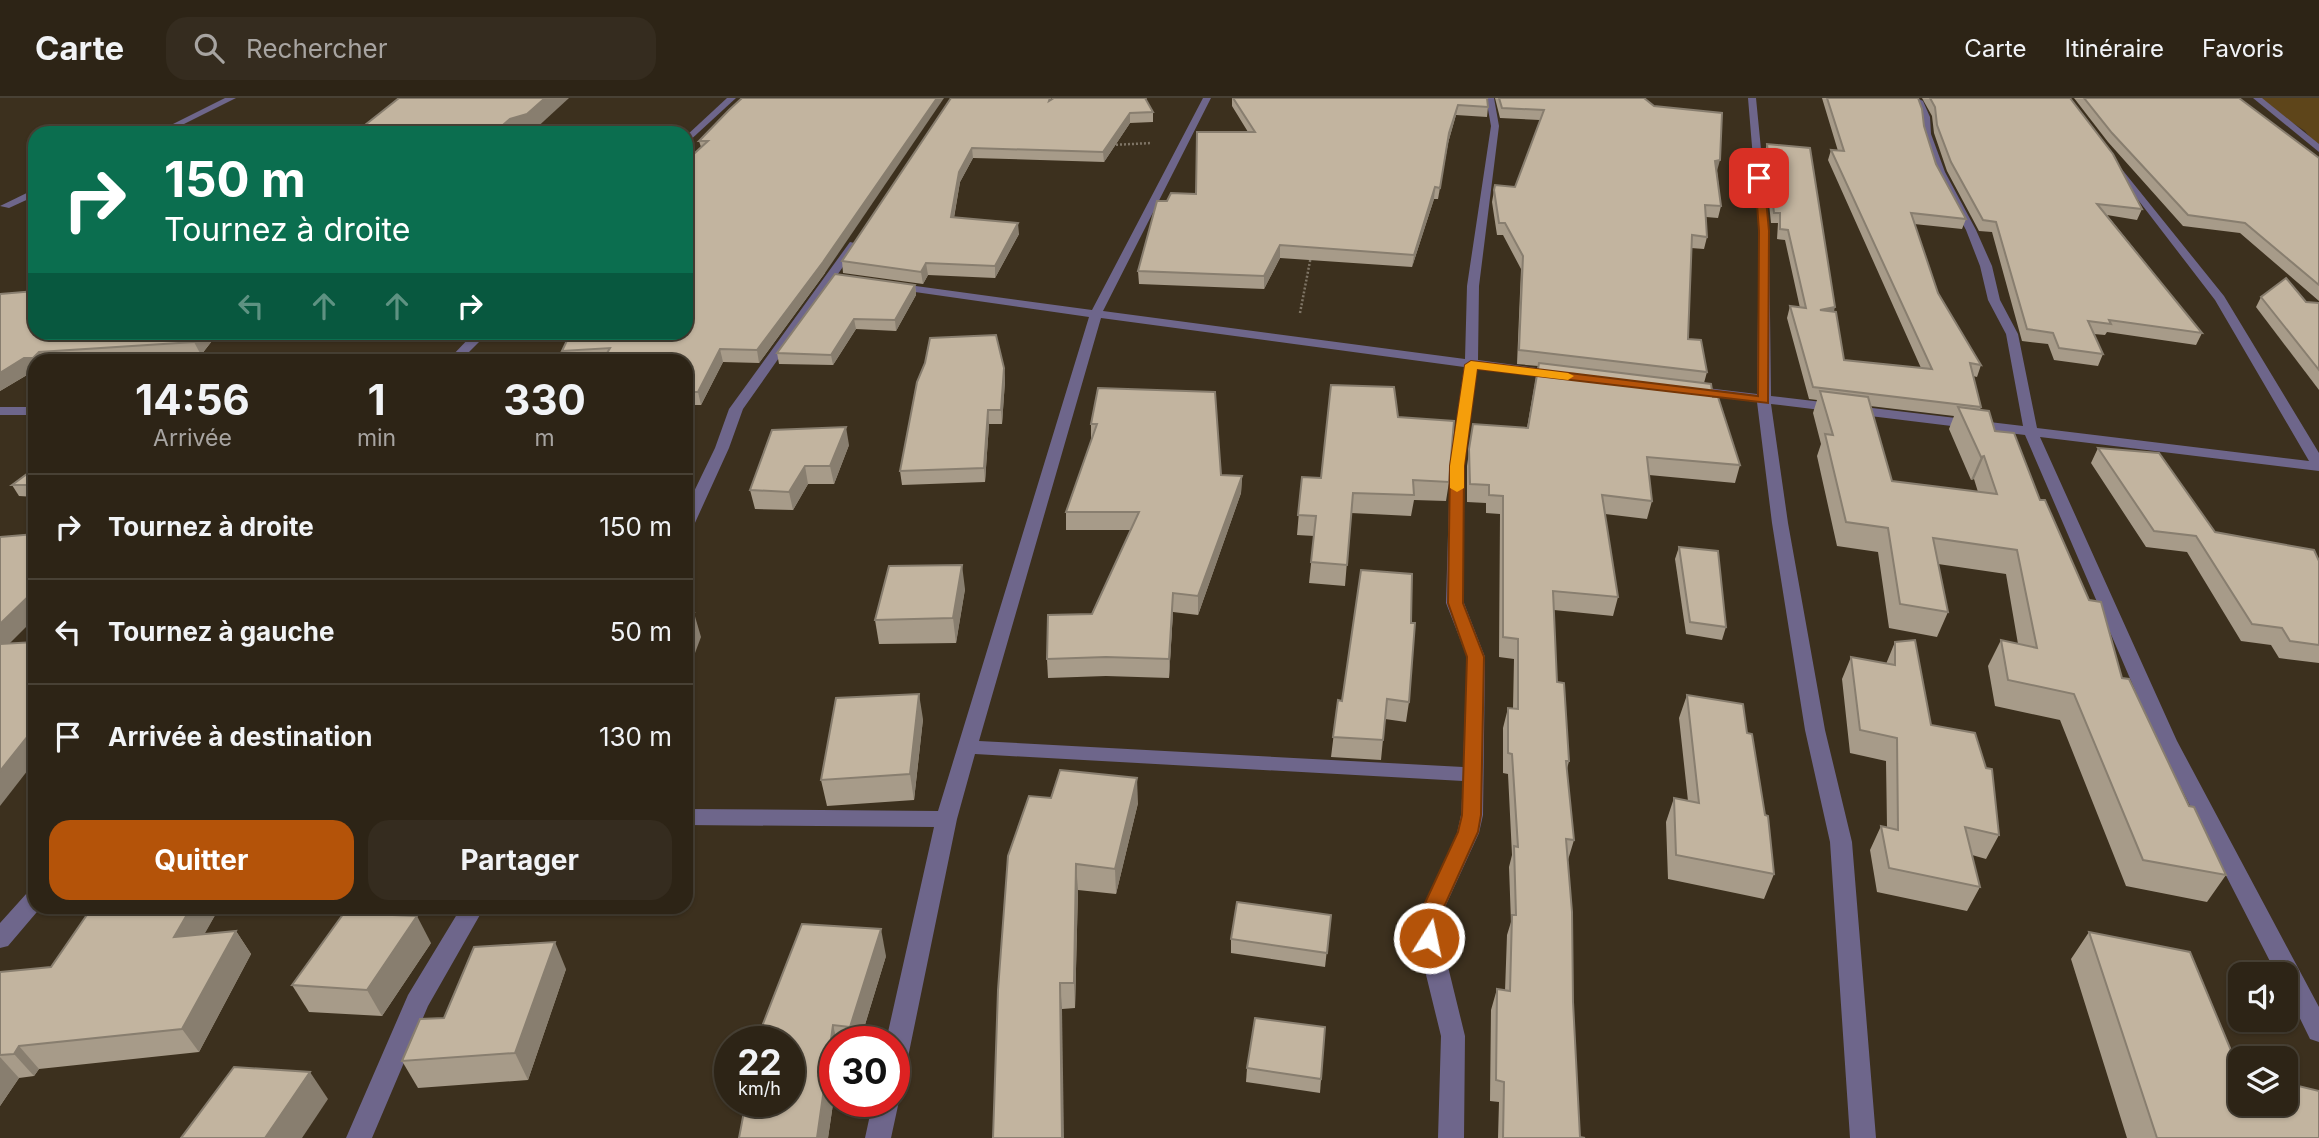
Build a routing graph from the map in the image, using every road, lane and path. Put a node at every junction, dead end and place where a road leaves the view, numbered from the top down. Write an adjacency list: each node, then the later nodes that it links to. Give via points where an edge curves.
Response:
1 (232, 98): 8 (street)
2 (732, 98): 9 (street)
3 (1207, 98): 10 (street)
4 (1490, 98): 25 (street, via 1495,126 1473,286)
5 (1752, 98): 28 (street, via 1764,231)
6 (2257, 98): 12 (street)
7 (1919, 101): 31 (street, via 1940,172 1971,230 1994,300 2012,334)
8 (174, 126)
9 (693, 134)
10 (1184, 141): 11 (path); 21 (street)
11 (1103, 144)
12 (2319, 149)
13 (2107, 154): 32 (street, via 2220,299)
14 (28, 195): 15 (street)
15 (5, 206)
16 (861, 233): 18 (street)
17 (1311, 254): 23 (path)
18 (832, 277): 19 (street); 33 (street, via 736,409)
19 (845, 279)
20 (885, 284): 21 (street)
21 (1096, 314): 23 (street); 34 (street)
22 (475, 340): 24 (street)
23 (1294, 341): 25 (street)
24 (460, 354)
25 (1471, 365): 26 (street); 35 (street, via 1457,466 1455,603 1476,657)
26 (1566, 376)
27 (1675, 388): 28 (street)
28 (1764, 400): 31 (street); 47 (street, via 1812,717 1841,842)
29 (0, 411): 30 (street)
30 (28, 411)
31 (2031, 432): 32 (street); 42 (street, via 2167,741)
32 (2319, 466)
33 (693, 510)
34 (966, 747): 35 (street); 37 (street)
35 (1471, 774): 46 (street, via 1468,832 1429,918 1429,938 1453,1036)
36 (693, 817): 37 (street)
37 (946, 819): 41 (street)
38 (28, 906): 40 (street)
39 (469, 914): 44 (street, via 417,1002)
40 (0, 939)
41 (902, 1026)
42 (2319, 1031)
43 (883, 1117): 45 (street)
44 (359, 1138)
45 (878, 1138)
46 (1451, 1138)
47 (1863, 1138)

